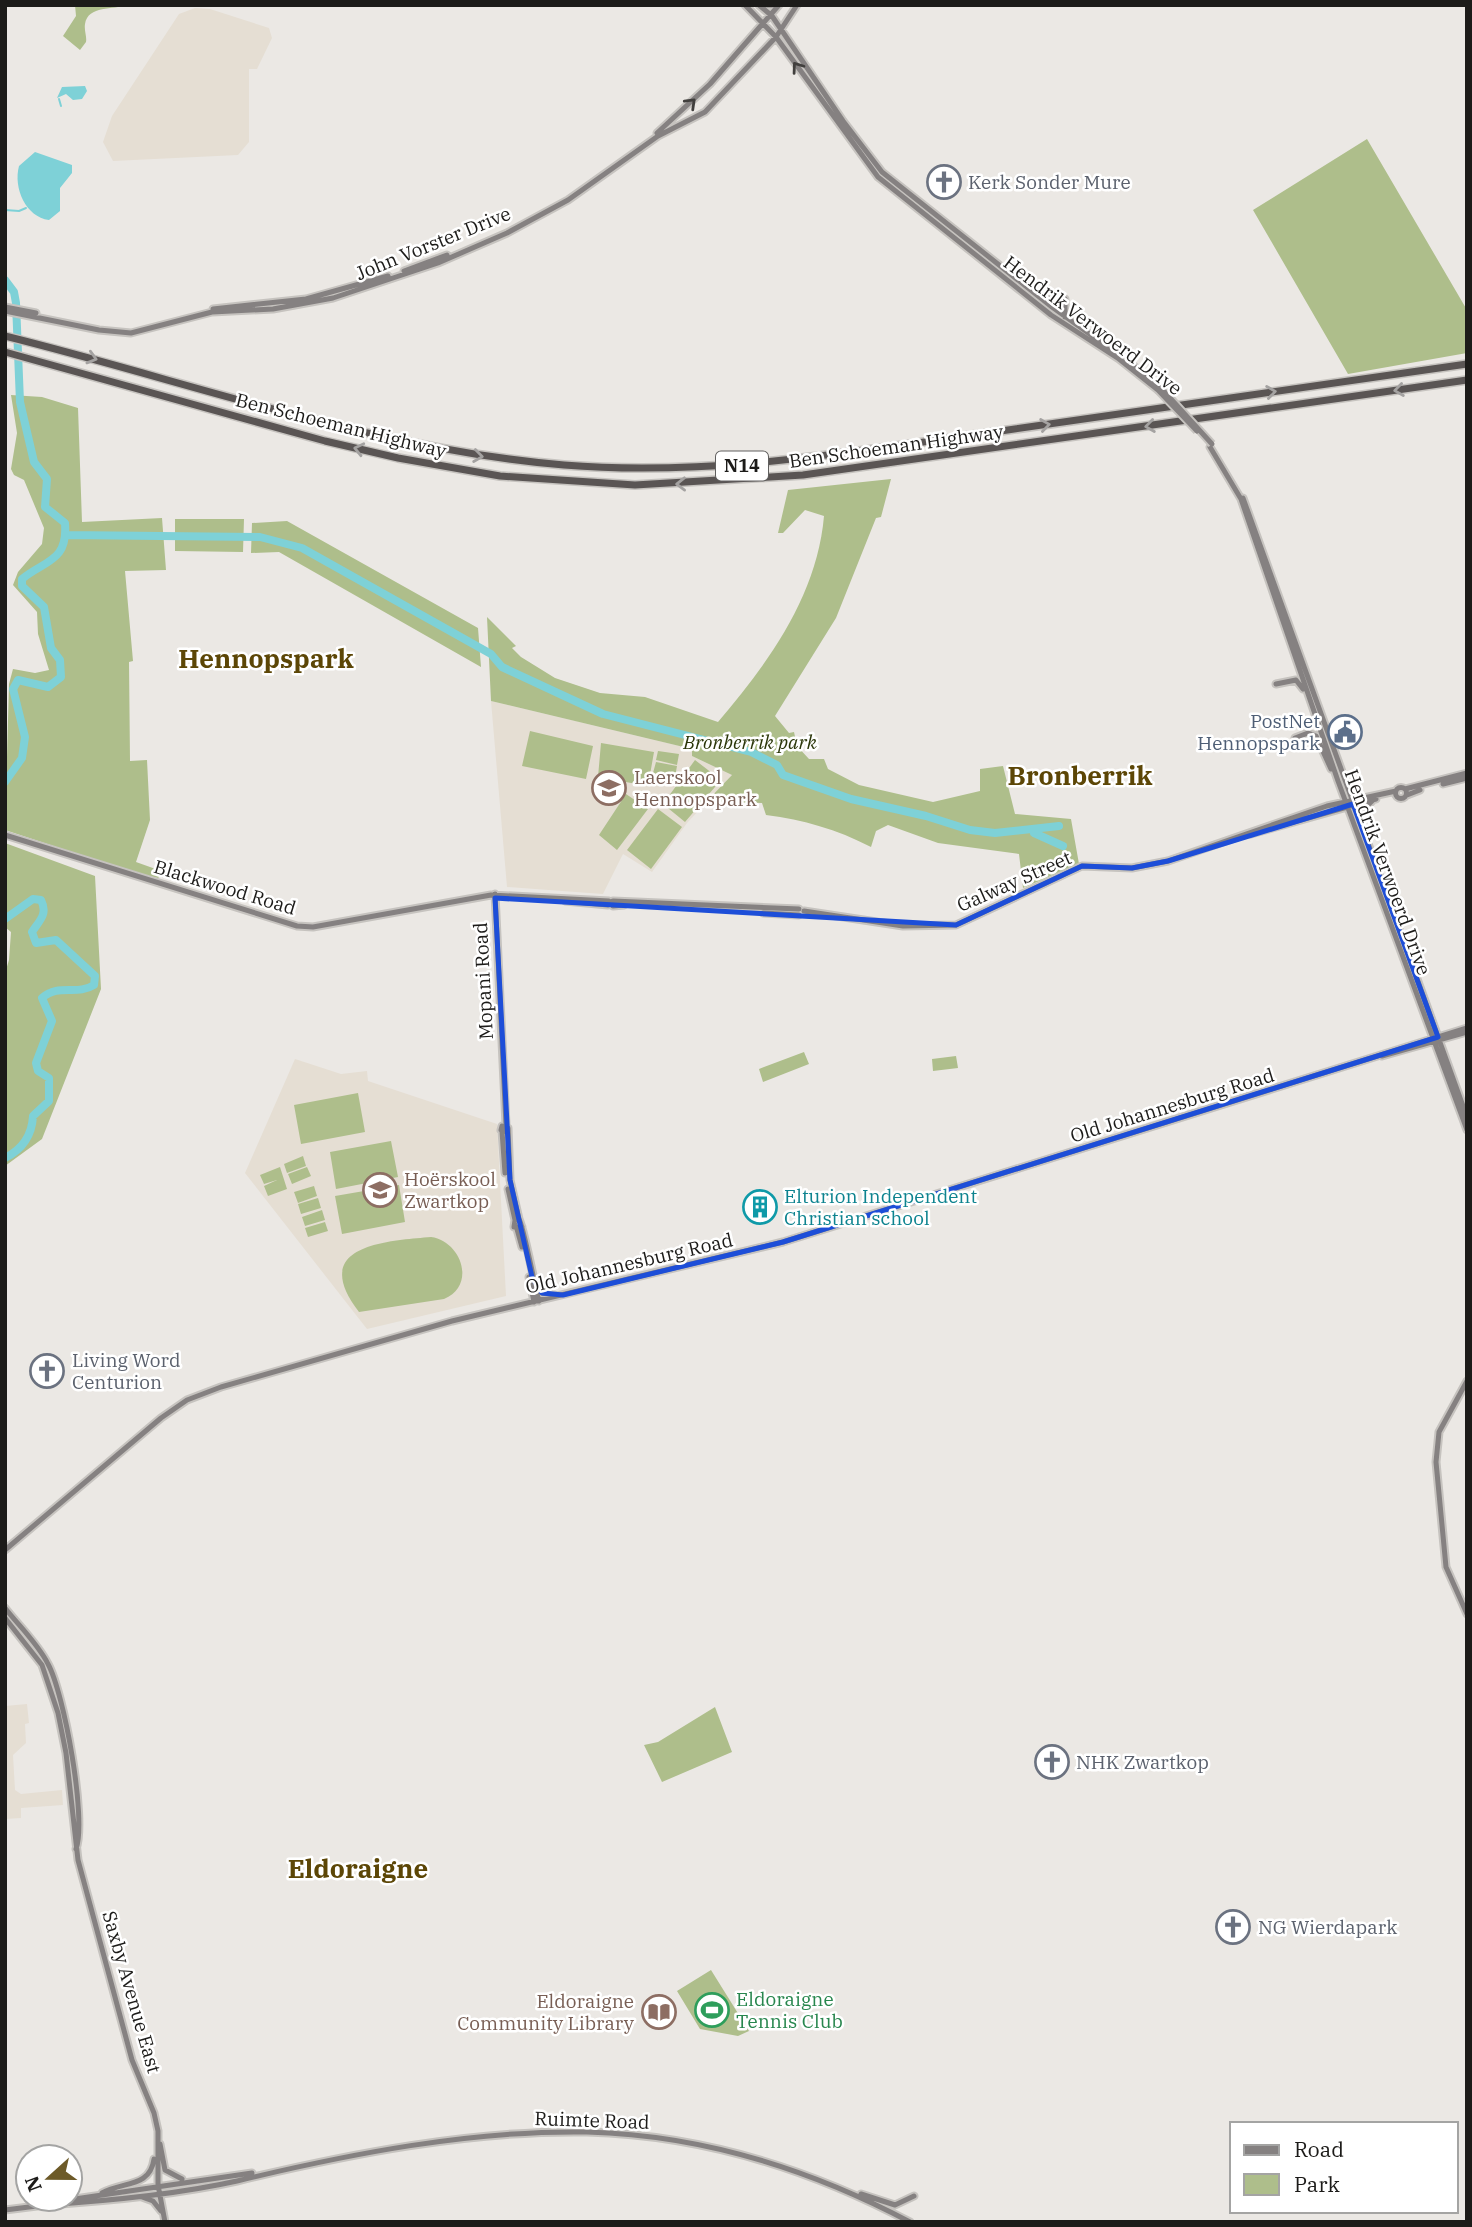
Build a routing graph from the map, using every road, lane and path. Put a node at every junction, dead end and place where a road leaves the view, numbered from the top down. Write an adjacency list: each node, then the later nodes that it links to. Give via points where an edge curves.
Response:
1 (745, 5): 6 (main road, Hendrik Verwoerd Drive)
2 (759, 5): 5 (main road, Hendrik Verwoerd Drive)
3 (779, 5): 5 (main road, John Vorster Drive)
4 (797, 5): 7 (main road, John Vorster Drive)
5 (772, 16): 6 (main road, John Vorster Drive); 7 (main road, Hendrik Verwoerd Drive)
6 (765, 24): 8 (main road, Hendrik Verwoerd Drive); 11 (main road, John Vorster Drive, one-way to 6, via 109,330 141,330 219,308 333,294 436,259 506,231 604,174 683,111)
7 (782, 29): 8 (main road, John Vorster Drive); 9 (main road, Hendrik Verwoerd Drive, via 882,172)
8 (776, 37): 11 (main road, John Vorster Drive, via 727,93 697,117 658,136 546,212 428,267 333,298 273,309 212,312 142,331 109,332); 17 (main road, Hendrik Verwoerd Drive, one-way to 8, via 1051,315 878,177)
9 (1039, 297): 12 (main road, Hendrik Verwoerd Drive); 12 (main road, via 1062,299)
10 (7, 309): 11 (main road, John Vorster Drive)
11 (24, 312)
12 (1065, 317): 17 (main road, Hendrik Verwoerd Drive)
13 (5, 336): 15 (highway, Ben Schoeman Highway / N14, one-way to 15, via 403,443 517,461 635,468 800,461)
14 (5, 352): 16 (highway, Ben Schoeman Highway / N14, one-way to 14, via 803,475 635,485 500,476 398,458)
15 (1467, 364)
16 (1467, 380)
17 (1159, 389): 18 (main road, Hendrik Verwoerd Drive, bridge, via 1185,411)
18 (1211, 446): 19 (main road, Hendrik Verwoerd Drive, via 1241,499); 28 (main road, Hendrik Verwoerd Drive, via 1254,522)
19 (1299, 666): 20 (main road, via 1296,674); 22 (main road, Hendrik Verwoerd Drive)
20 (1283, 682): 21 (main road); 22 (main road, via 1301,684)
21 (1276, 684)
22 (1320, 727): 25 (main road, Hendrik Verwoerd Drive)
23 (1295, 738): 25 (main road, via 1308,733 1318,738)
24 (1467, 776): 26 (main road, via 1406,792 1402,798)
25 (1338, 782): 28 (main road, Hendrik Verwoerd Drive)
26 (1396, 793): 27 (main road); 28 (main road)
27 (1375, 799): 28 (main road); 32 (main road)
28 (1349, 803): 29 (main road, Galway Street); 30 (main road, Galway Street); 32 (main road, Hendrik Verwoerd Drive); 38 (main road, Hendrik Verwoerd Drive)
29 (1308, 812): 30 (main road); 31 (main road); 33 (main road, Galway Street)
30 (1328, 812): 31 (main road, Galway Street)
31 (1295, 822): 33 (main road, Galway Street)
32 (1360, 823): 38 (main road, Hendrik Verwoerd Drive)
33 (1247, 834): 36 (main road, Galway Street, via 1154,865 1082,866)
34 (5, 835): 35 (main road, Blackwood Road, via 297,926)
35 (495, 896): 36 (main road, Blackwood Road, via 801,912 914,927); 41 (main road, Mopani Road, via 504,1129)
36 (956, 925)
37 (1467, 1030): 38 (main road, Old Johannesburg Road)
38 (1436, 1040): 39 (main road, Hendrik Verwoerd Drive); 40 (main road, Hendrik Verwoerd Drive); 43 (main road, Old Johannesburg Road, via 783,1242)
39 (1467, 1117)
40 (1467, 1130)
41 (519, 1228): 42 (main road); 44 (main road)
42 (533, 1277): 43 (main road, via 542,1293); 44 (main road)
43 (563, 1295): 44 (main road, Old Johannesburg Road)
44 (536, 1301): 46 (main road, Old Johannesburg Road, via 280,1368 187,1400)
45 (1467, 1381): 48 (main road, via 1439,1432 1436,1462 1446,1567)
46 (5, 1550)
47 (5, 1608): 50 (main road, Saxby Avenue East, via 54,1676 72,1748)
48 (1467, 1614)
49 (5, 1618): 50 (main road, Saxby Avenue East, via 42,1665 51,1691 66,1753)
50 (76, 1849): 51 (main road, Saxby Avenue East, via 132,2060 151,2103)
51 (157, 2134): 53 (main road, via 165,2170); 55 (main road, Saxby Avenue East); 56 (main road, via 147,2177)
52 (262, 2173): 53 (main road, Ruimte Road); 54 (main road, Ruimte Road, via 467,2140 586,2132 666,2139 730,2151); 55 (main road, Ruimte Road, via 236,2181)
53 (188, 2180): 55 (main road, Ruimte Road)
54 (841, 2188): 58 (main road, via 890,2205); 63 (main road, Ruimte Road)
55 (159, 2189): 56 (main road, Ruimte Road); 57 (main road, Ruimte Road); 61 (main road, Saxby Avenue East)
56 (100, 2194): 59 (main road, Ruimte Road)
57 (133, 2196): 60 (main road, Ruimte Road); 61 (main road, via 152,2200)
58 (914, 2196)
59 (84, 2197)
60 (84, 2201)
61 (163, 2213): 62 (main road, Saxby Avenue East)
62 (165, 2222)
63 (909, 2222)

